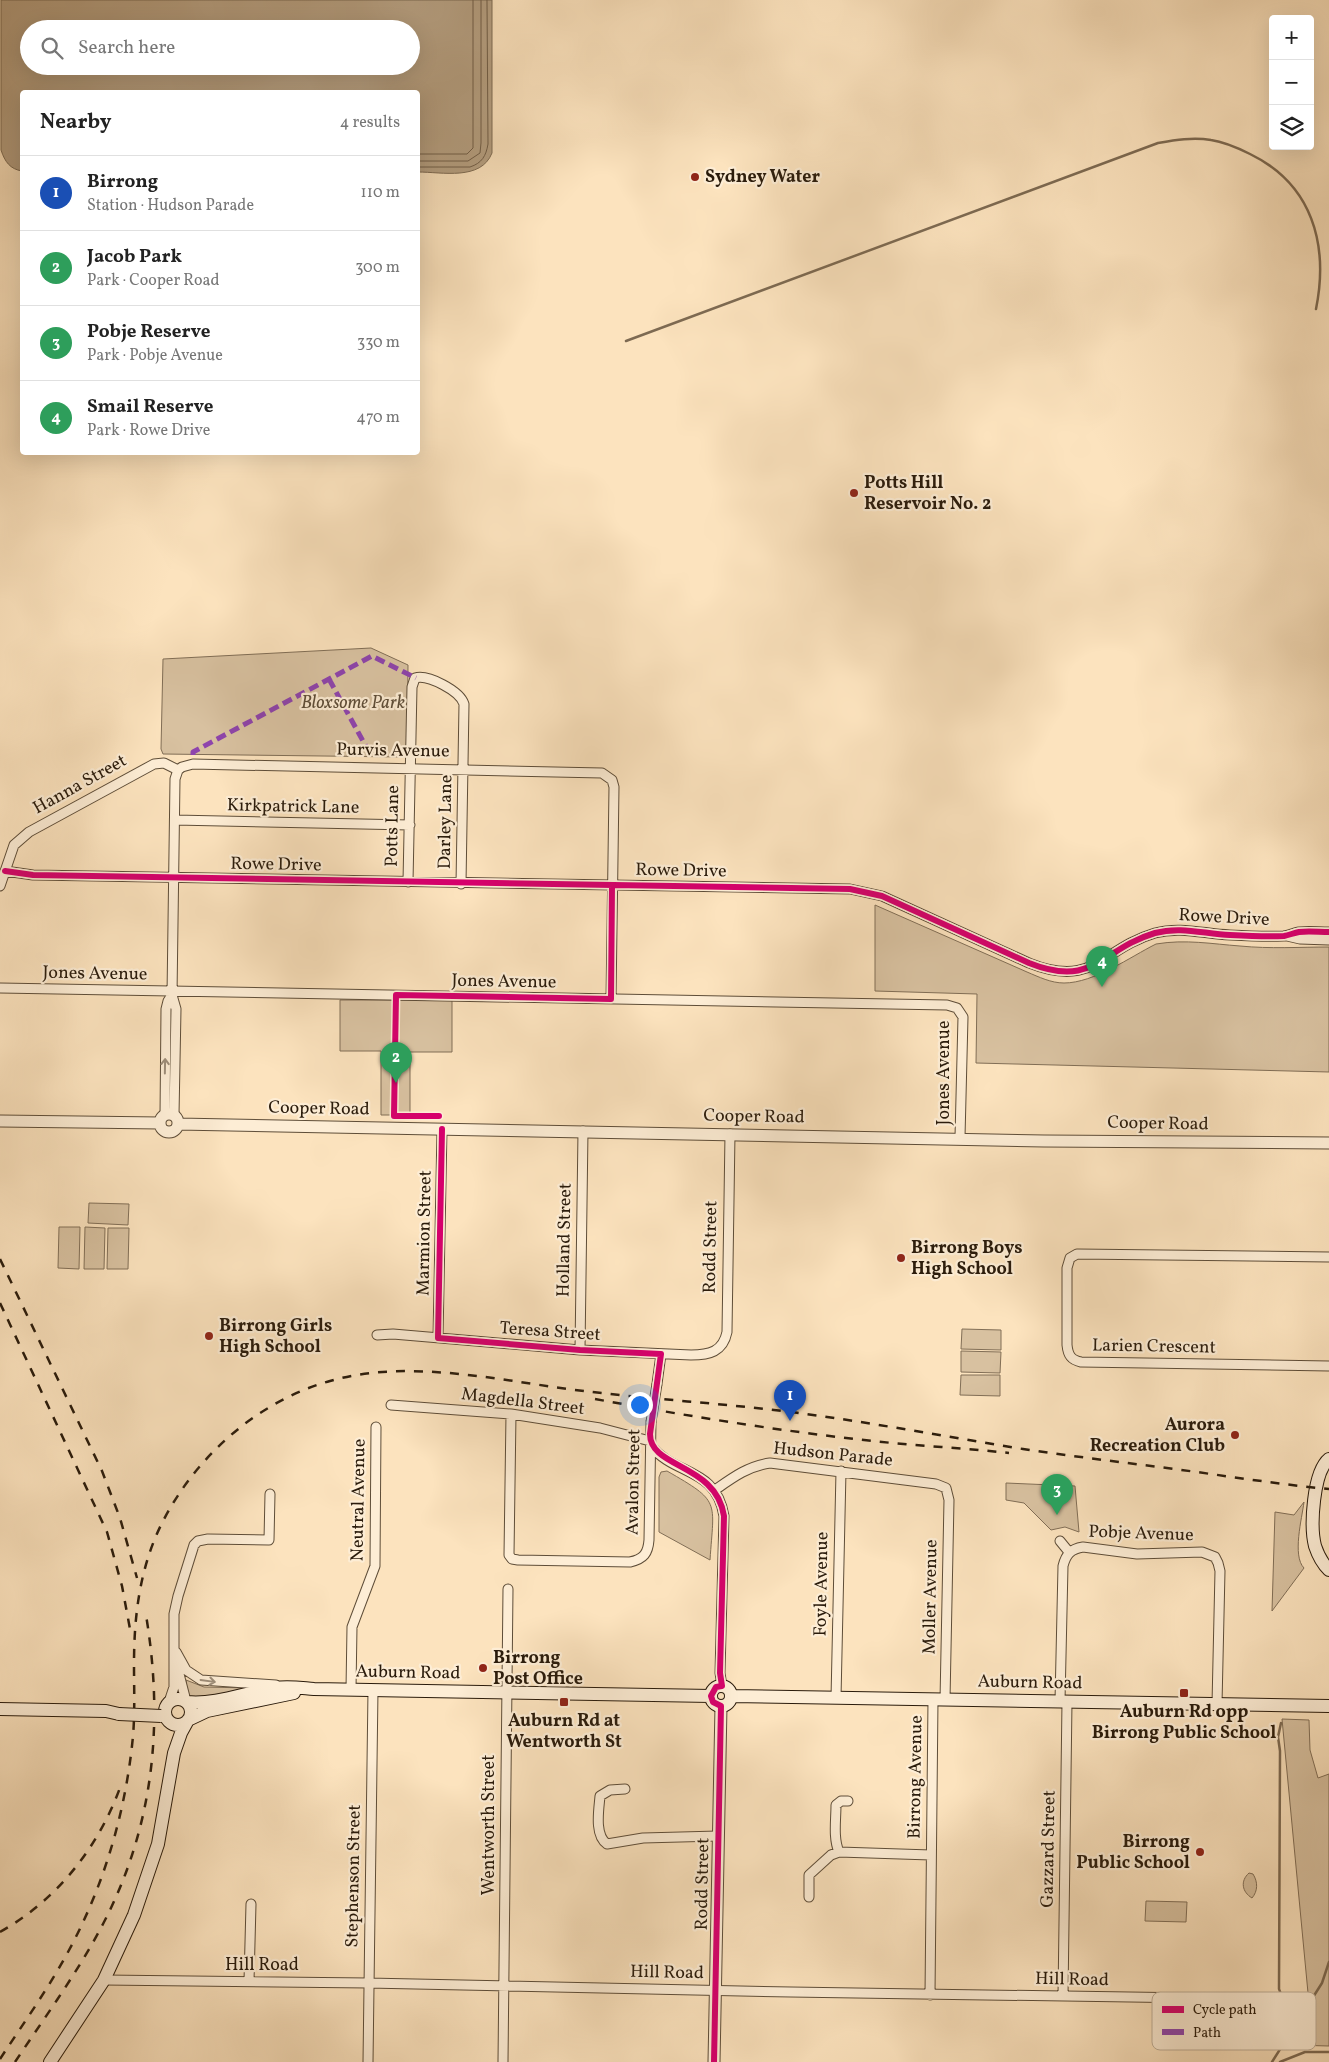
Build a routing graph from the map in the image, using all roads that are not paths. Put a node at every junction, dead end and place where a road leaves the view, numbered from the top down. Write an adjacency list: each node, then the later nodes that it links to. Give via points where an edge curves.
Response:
1 (440, 685): 2 (street, Potts Lane, via 422,677 415,678 413,682); 3 (street, Darley Lane, via 457,693 464,704)
2 (410, 768): 3 (street, Purvis Avenue); 4 (street, Purvis Avenue, via 193,764); 6 (street, Potts Lane)
3 (464, 769): 10 (street, Darley Lane); 11 (street, Purvis Avenue, via 594,772 608,776 614,787)
4 (178, 770): 5 (street); 7 (street, Hanna Street, via 164,763 154,764 37,827 14,845)
5 (175, 820): 6 (street, Kirkpatrick Lane); 8 (street)
6 (410, 826): 9 (street, Potts Lane)
7 (5, 871): 8 (street, Rowe Drive, via 33,875); 12 (street, Hanna Street)
8 (174, 878): 9 (street, Rowe Drive); 17 (street)
9 (408, 882): 10 (street, Rowe Drive)
10 (461, 884): 11 (street, Rowe Drive)
11 (612, 885): 14 (street, Rowe Drive, via 866,891 1037,966 1065,973 1096,965 1129,944 1167,931); 18 (street)
12 (0, 886)
13 (1329, 932): 14 (street, Rowe Drive, via 1300,932)
14 (1284, 936): 15 (street, Rowe Drive, via 1300,940)
15 (1329, 940)
16 (0, 988): 17 (street, Jones Avenue)
17 (172, 993): 18 (street, Jones Avenue); 19 (street, via 176,1009)
18 (610, 999): 24 (street, Jones Avenue, via 947,1005 957,1008 963,1017)
19 (169, 1119): 20 (street, Cooper Road); 21 (street, Cooper Road)
20 (0, 1121)
21 (442, 1129): 22 (street, Cooper Road); 28 (street, Marmion Street)
22 (583, 1131): 23 (street, Cooper Road); 29 (street, Holland Street)
23 (730, 1134): 24 (street, Cooper Road); 30 (street, Rodd Street, via 727,1332 724,1344)
24 (960, 1138): 25 (street, Cooper Road)
25 (1329, 1143)
26 (1329, 1257): 32 (street, Larien Crescent, via 1077,1254 1070,1258 1068,1268 1066,1345 1069,1355 1082,1362)
27 (377, 1335): 28 (street, Teresa Street)
28 (438, 1338): 29 (street, Teresa Street)
29 (580, 1350): 31 (street, Teresa Street)
30 (711, 1353): 31 (street, Teresa Street)
31 (661, 1354): 36 (street, Avalon Street, bridge)
32 (1329, 1366)
33 (391, 1405): 34 (street, Magdella Street)
34 (511, 1414): 36 (street, Magdella Street, via 600,1428); 36 (street, Avalon Street, via 509,1556 512,1559 630,1562 645,1556 649,1546)
35 (376, 1427): 50 (street, Neutral Avenue, via 375,1566 352,1627)
36 (651, 1444): 39 (street, via 662,1456 698,1476)
37 (1327, 1460): 44 (main road, via 1319,1476 1313,1531 1317,1551)
38 (841, 1471): 39 (street, Hudson Parade, via 770,1463 747,1469); 41 (street, Hudson Parade, via 936,1484 946,1488); 55 (street, Foyle Avenue)
39 (715, 1490): 48 (street, via 724,1516)
40 (270, 1494): 46 (street, via 269,1540 208,1539 194,1545 174,1614)
41 (949, 1496): 56 (street, Moller Avenue)
42 (1060, 1541): 43 (street, Pobje Avenue)
43 (1069, 1552): 58 (street, Pobje Avenue, via 1063,1566); 59 (street, Pobje Avenue, via 1083,1547 1137,1554 1202,1552 1215,1557 1220,1571)
44 (1329, 1570)
45 (508, 1589): 52 (street, Wentworth Street)
46 (175, 1653): 47 (street, Auburn Road, one-way to 47, via 186,1670 201,1680); 57 (street); 63 (street, via 174,1687)
47 (293, 1686): 49 (main road, Auburn Road); 57 (main road, Auburn Road, via 204,1702)
48 (722, 1686): 53 (main road, via 716,1687); 54 (main road, via 728,1688)
49 (314, 1689): 50 (main road, Auburn Road); 64 (main road, Auburn Road, via 207,1712)
50 (351, 1689): 51 (main road, Auburn Road)
51 (373, 1690): 52 (main road, Auburn Road); 75 (street, Stephenson Street)
52 (506, 1692): 53 (main road, Auburn Road); 76 (street, Wentworth Street)
53 (711, 1696): 60 (main road, via 715,1704)
54 (731, 1696): 55 (main road, Auburn Road); 60 (main road, via 727,1704)
55 (836, 1698): 56 (main road, Auburn Road)
56 (939, 1700): 58 (main road, Auburn Road); 70 (street, Birrong Avenue)
57 (187, 1701): 63 (main road, via 176,1698); 64 (main road, via 191,1711)
58 (1063, 1702): 59 (main road, Auburn Road); 79 (street, Gazzard Street)
59 (1217, 1704): 61 (main road, Auburn Road)
60 (721, 1706): 68 (street, Rodd Street)
61 (1329, 1706)
62 (0, 1709): 63 (main road, bridge)
63 (166, 1712): 64 (main road, via 176,1725); 65 (main road)
64 (188, 1721): 65 (main road)
65 (174, 1753): 73 (main road, via 163,1824 153,1863 134,1915)
66 (625, 1789): 68 (street, Rodd Street, via 610,1790 600,1796 600,1836 603,1842)
67 (848, 1801): 69 (street, via 836,1805 836,1846)
68 (718, 1836): 77 (street, Rodd Street)
69 (839, 1852): 70 (street, Birrong Avenue); 71 (street, via 809,1875)
70 (931, 1855): 78 (street, Birrong Avenue)
71 (809, 1897)
72 (250, 1904): 74 (street)
73 (104, 1980): 74 (street, Hill Road); 81 (main road)
74 (249, 1981): 75 (street, Hill Road)
75 (368, 1983): 76 (street, Hill Road); 82 (street, Stephenson Street)
76 (504, 1986): 77 (street, Hill Road); 83 (street, Wentworth Street)
77 (716, 1991): 78 (street, Hill Road); 84 (street, Rodd Street)
78 (930, 1995): 79 (street, Hill Road)
79 (1063, 1996): 80 (street, Hill Road)
80 (1152, 1997)
81 (50, 2062)
82 (368, 2062)
83 (503, 2062)
84 (714, 2062)

